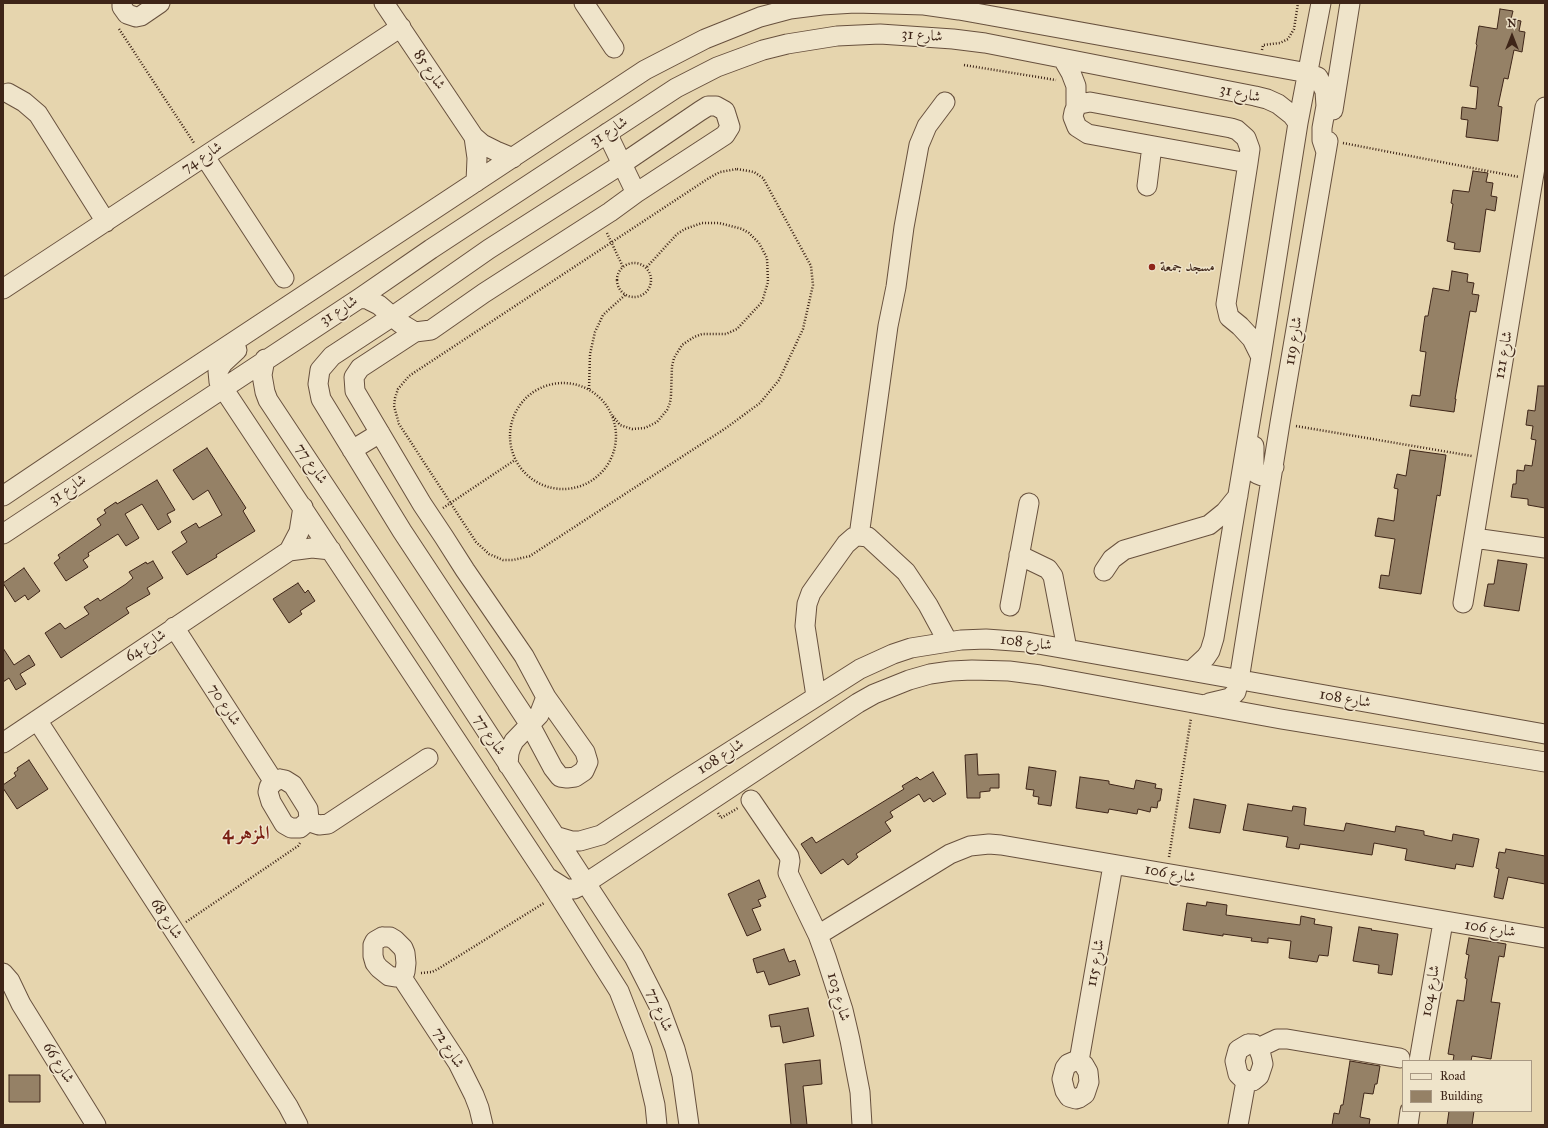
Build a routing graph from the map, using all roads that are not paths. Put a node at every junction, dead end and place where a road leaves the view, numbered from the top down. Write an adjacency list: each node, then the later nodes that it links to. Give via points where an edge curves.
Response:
1 (122, 3): 2 (street, via 127,14 136,17)
2 (160, 3)
3 (384, 3): 7 (street, شارع 85)
4 (584, 3): 10 (street)
5 (1321, 3): 13 (street, شارع 119)
6 (1350, 3): 22 (street, شارع 119)
7 (401, 27): 20 (street, شارع 85); 23 (street, شارع 74)
8 (1049, 27): 9 (street, via 1049,44 1044,47 973,36); 13 (street, شارع 31); 24 (street, شارع 31, via 924,5 855,3 790,9 732,27 674,53)
9 (953, 38): 11 (street, شارع 31); 19 (street, شارع 31, via 880,34 812,39 763,50 696,77)
10 (614, 48)
11 (1063, 59): 12 (street, شارع 31); 16 (street)
12 (1096, 65): 16 (street, via 1088,79); 18 (street, شارع 31, via 1267,99 1285,110)
13 (1308, 73): 18 (street, شارع 119); 22 (street, via 1318,77 1325,91 1322,140)
14 (5, 95): 30 (street, via 24,102 38,114)
15 (945, 102): 54 (street, via 927,126 919,145 888,326)
16 (1083, 105): 21 (street, via 1073,117 1077,127 1082,131); 25 (street, via 1237,130 1248,142)
17 (1545, 107): 55 (street, شارع 121)
18 (1298, 123): 34 (street, شارع 119)
19 (608, 133): 26 (street); 33 (street, شارع 31)
20 (474, 137): 24 (street, شارع 85, via 496,152); 27 (street, شارع 85, via 477,158)
21 (1152, 146): 25 (street); 28 (street)
22 (1327, 146): 47 (street, شارع 119)
23 (204, 157): 30 (street, شارع 74); 31 (street)
24 (513, 158): 27 (street, شارع 31)
25 (1248, 163): 36 (street, via 1226,304 1229,317)
26 (622, 164): 29 (street); 29 (street, via 708,106 716,106 725,111 730,127 725,135); 35 (street, via 489,249)
27 (476, 182): 37 (street, شارع 31)
28 (1147, 186)
29 (636, 193): 39 (street, via 431,330)
30 (106, 222): 32 (street, شارع 74)
31 (284, 278)
32 (3, 289)
33 (360, 298): 35 (street, via 379,305); 42 (street, شارع 31)
34 (1268, 312): 36 (street, via 1252,320); 41 (street, شارع 119)
35 (393, 316): 38 (street); 39 (street)
36 (1233, 321): 41 (street, via 1252,339)
37 (260, 325): 43 (street, via 220,367 217,377); 48 (street, شارع 31)
38 (375, 328): 40 (street, via 384,330 389,335); 46 (street, via 332,356 320,370 318,384 321,399)
39 (416, 332): 40 (street)
40 (389, 349): 45 (street, via 360,368 354,377 355,391)
41 (1261, 357): 44 (street, شارع 119)
42 (265, 359): 43 (street, شارع 31); 70 (street, شارع 77, via 262,375 268,400)
43 (222, 388): 51 (street, شارع 77); 53 (street, شارع 31)
44 (1253, 407): 47 (street, via 1254,469 1262,476); 49 (street, شارع 119)
45 (380, 433): 46 (street); 61 (street)
46 (352, 450): 63 (street)
47 (1274, 467): 72 (street, شارع 119)
48 (3, 496)
49 (1238, 496): 52 (street, via 1225,512); 59 (street, شارع 119)
50 (1029, 503): 60 (street)
51 (303, 507): 57 (street, شارع 77); 58 (street, شارع 64, via 299,532)
52 (1209, 525): 59 (street, via 1224,540); 62 (street, via 1124,550 1112,559)
53 (3, 534)
54 (858, 536): 68 (street, via 872,540 906,572); 73 (street, via 846,544 811,592 807,604 805,626)
55 (1474, 538): 56 (street); 64 (street, شارع 121)
56 (1545, 548)
57 (331, 550): 58 (street, شارع 64, via 312,548); 66 (street, شارع 77)
58 (289, 551): 67 (street, شارع 64)
59 (1229, 554): 71 (street, شارع 119, via 1213,645 1202,663)
60 (1019, 555): 65 (street); 69 (street, via 1048,569 1053,576)
61 (459, 562): 63 (street); 74 (street, via 524,656)
62 (1104, 571)
63 (433, 578): 77 (street)
64 (1463, 603)
65 (1010, 606)
66 (380, 624): 70 (street, via 389,618 403,619); 90 (street, شارع 77)
67 (174, 627): 76 (street, شارع 64); 85 (street, شارع 70)
68 (948, 642): 69 (street, شارع 108, via 1006,640); 73 (street, شارع 108, via 912,648 875,661)
69 (1067, 649): 71 (street, شارع 108)
70 (435, 652): 83 (street, شارع 77)
71 (1191, 671): 72 (street, شارع 108)
72 (1239, 680): 75 (street, شارع 119, via 1236,692 1230,698); 79 (street, شارع 108)
73 (816, 696): 78 (street, شارع 108)
74 (546, 697): 77 (street, via 539,715); 77 (street, via 585,752 588,762 584,771 575,777 560,777)
75 (1198, 704): 82 (street, شارع 108); 84 (street, شارع 108, via 1016,672 972,670 930,674 874,694)
76 (37, 720): 80 (street, شارع 64); 103 (street, شارع 68)
77 (530, 725): 83 (street, via 514,741)
78 (765, 729): 84 (street, via 746,753 747,762); 88 (street, شارع 108, via 601,835 580,841)
79 (1545, 734)
80 (3, 743)
81 (428, 758): 87 (street, via 328,824)
82 (1545, 762)
83 (508, 765): 88 (street, شارع 77)
84 (760, 768): 91 (street, شارع 108)
85 (274, 782): 87 (street, via 285,780 293,784 308,809); 87 (street, via 269,787 269,796 284,824 296,829)
86 (751, 800): 93 (street, شارع 103, via 789,856 789,876)
87 (306, 822)
88 (555, 836): 91 (street, شارع 77)
89 (1113, 865): 92 (street, شارع 106); 93 (street, شارع 106, via 1001,845 970,846 950,854); 101 (street, شارع 115)
90 (547, 877): 91 (street, شارع 108, via 566,889); 106 (street, شارع 77, via 619,991 632,1020 642,1050)
91 (586, 884): 107 (street, شارع 77, via 634,957 659,1006 682,1075)
92 (1443, 922): 94 (street, شارع 106); 100 (street, شارع 104)
93 (818, 935): 108 (street, شارع 103, via 835,983 850,1040 860,1092)
94 (1545, 938)
95 (404, 970): 105 (street, شارع 72, via 458,1063 474,1095)
96 (3, 973): 98 (street, شارع 66, via 10,981)
97 (3, 986): 98 (street, شارع 66)
98 (21, 1004): 104 (street, شارع 66)
99 (1400, 1058): 109 (street, via 1277,1039 1258,1048 1262,1059 1261,1072 1253,1081 1246,1081)
100 (1419, 1060)
101 (1079, 1061)
102 (1410, 1112): 110 (street)
103 (298, 1122)
104 (96, 1124)
105 (483, 1125)
106 (657, 1125)
107 (689, 1125)
108 (862, 1125)
109 (1238, 1125)
110 (1408, 1125)

